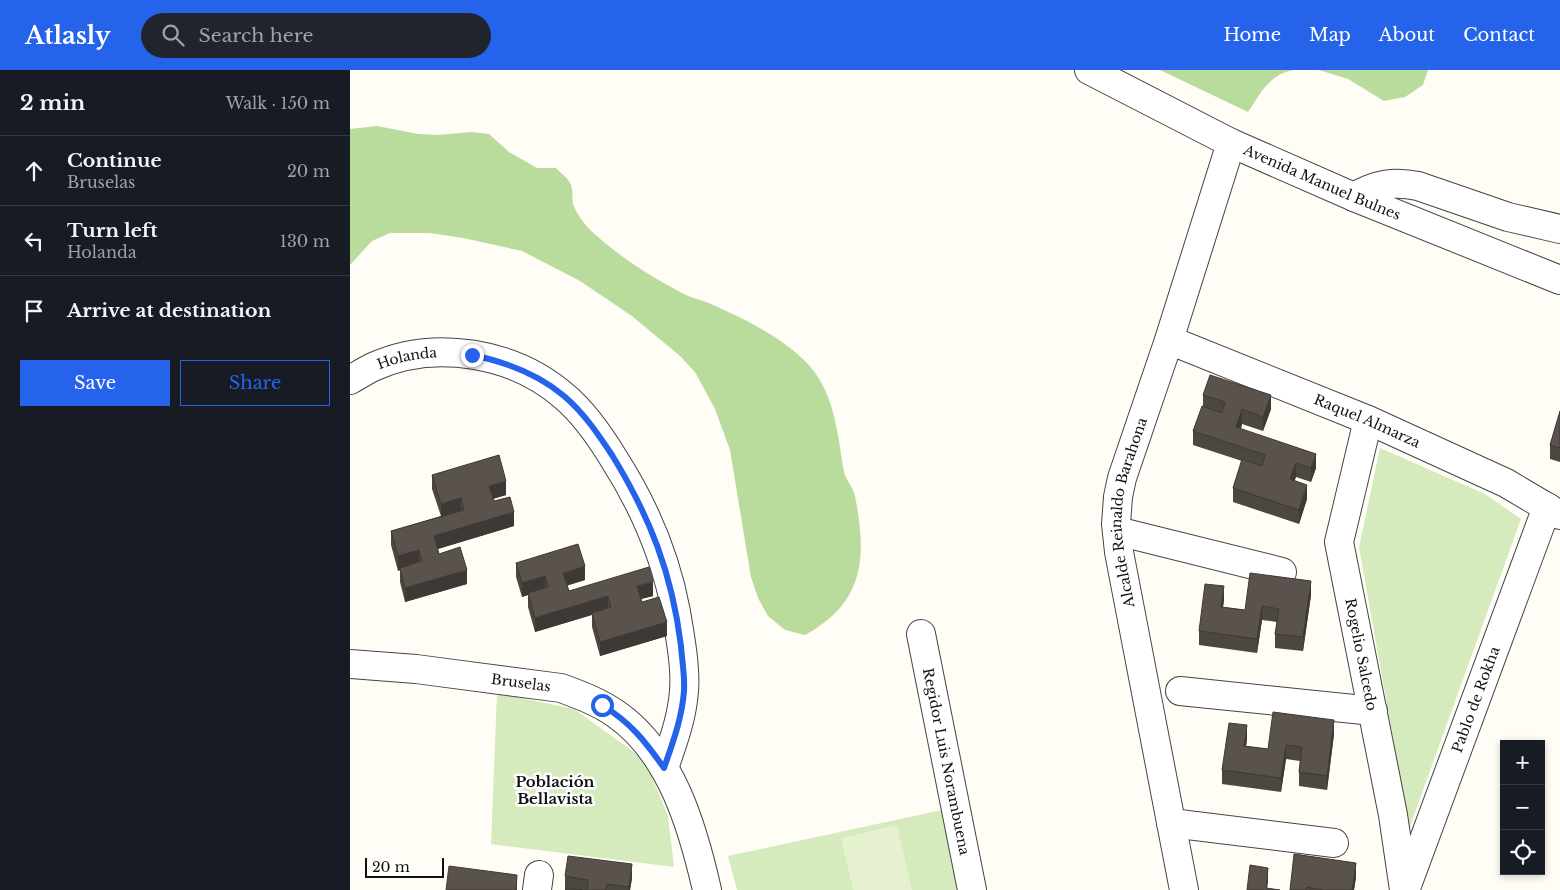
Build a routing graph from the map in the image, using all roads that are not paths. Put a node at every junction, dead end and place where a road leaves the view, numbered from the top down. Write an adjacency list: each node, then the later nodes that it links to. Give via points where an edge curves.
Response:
1 (1089, 70): 2 (street, Avenida Manuel Bulnes)
2 (1231, 143): 3 (street, Avenida Manuel Bulnes); 6 (street, Alcalde Reinaldo Barahona)
3 (1354, 197): 4 (street, via 1380,185 1406,184 1508,217); 5 (street, Avenida Manuel Bulnes)
4 (1560, 229)
5 (1560, 280)
6 (1169, 340): 8 (street, Raquel Almarza); 10 (street, Alcalde Reinaldo Barahona, via 1122,478)
7 (350, 380): 16 (street, Holanda, via 373,367 405,357 447,353 472,355 497,360 544,381 584,415 622,471 645,513 671,588 684,689 680,719)
8 (1368, 420): 9 (street, Raquel Almarza, via 1506,483); 15 (street, Rogelio Salcedo, via 1339,542)
9 (1553, 511): 22 (street, Pablo de Rokha)
10 (1117, 531): 11 (street); 17 (street, Alcalde Reinaldo Barahona, via 1118,552)
11 (1282, 572)
12 (921, 634): 20 (street, Regidor Luis Norambuena)
13 (350, 664): 16 (street, Bruselas, via 416,668 568,690 618,715 643,738)
14 (1180, 691): 15 (street)
15 (1372, 712): 22 (street, Rogelio Salcedo, via 1394,815)
16 (664, 768): 19 (street, Bruselas, via 690,823)
17 (1171, 824): 18 (street); 21 (street, Alcalde Reinaldo Barahona)
18 (1334, 843)
19 (707, 890)
20 (972, 890)
21 (1184, 890)
22 (1405, 890)

